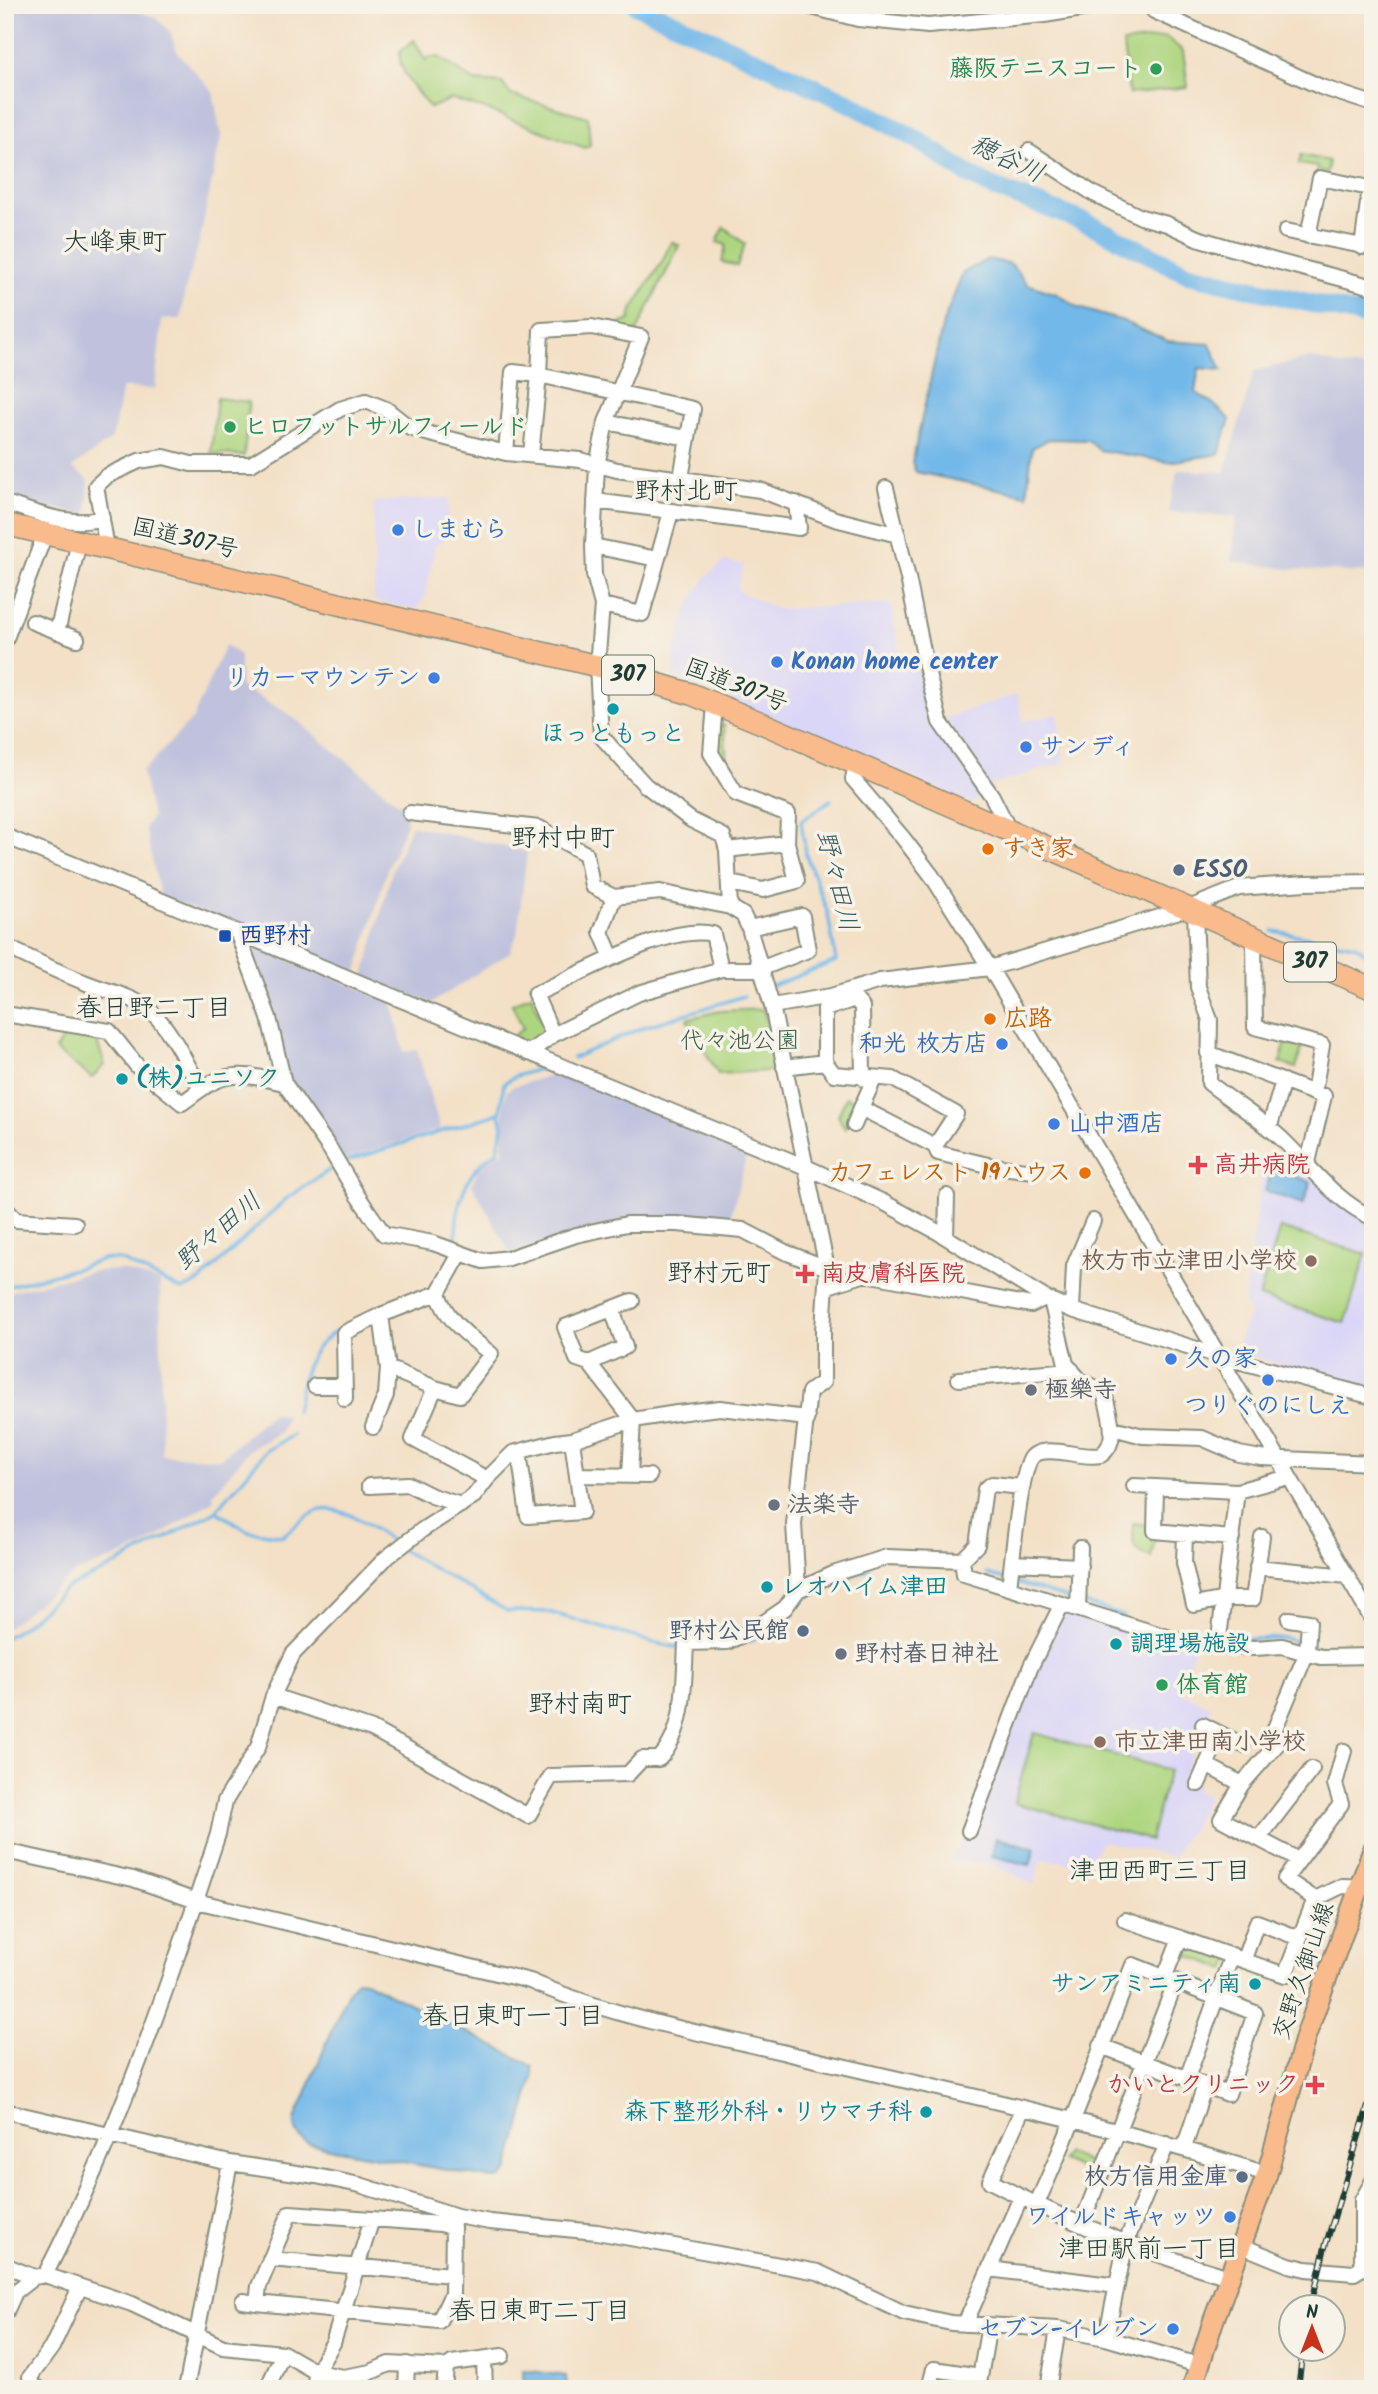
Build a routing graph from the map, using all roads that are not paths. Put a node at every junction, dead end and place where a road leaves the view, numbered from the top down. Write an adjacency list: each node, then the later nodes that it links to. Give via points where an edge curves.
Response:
1 (804, 5): 2 (street, via 858,19 928,26)
2 (1107, 5)
3 (1150, 5): 4 (street, via 1154,11 1321,87)
4 (1373, 104)
5 (1029, 151): 9 (street, via 1094,194 1142,217 1197,238)
6 (1286, 231): 7 (street)
7 (1308, 236): 8 (street); 8 (street, via 1320,178 1370,188)
8 (1367, 248)
9 (1373, 287)
10 (539, 375): 11 (street); 11 (street, via 541,330 592,327 640,337); 14 (street, via 513,372); 15 (street)
11 (619, 394): 12 (street); 13 (street, via 693,409)
12 (606, 422): 13 (street); 16 (street)
13 (687, 438): 17 (street)
14 (506, 453): 15 (street); 23 (street, via 410,428 366,401 340,409 251,464 191,464 164,457 139,461 96,486)
15 (531, 455): 16 (street)
16 (597, 465): 17 (street); 19 (street)
17 (681, 478): 21 (street, via 760,490)
18 (886, 488): 26 (street)
19 (595, 501): 22 (street); 28 (street)
20 (5, 503): 23 (street, via 62,520)
21 (796, 503): 22 (street, via 799,528); 26 (street, via 835,519)
22 (671, 512): 30 (street)
23 (102, 518): 29 (street)
24 (5, 524): 25 (highway, 国道307号 / 307)
25 (45, 534): 27 (highway, 国道307号 / 307); 35 (street)
26 (898, 535): 40 (street, via 940,722 992,796)
27 (79, 542): 29 (highway, 国道307号 / 307); 33 (street)
28 (593, 546): 30 (street); 31 (street)
29 (107, 548): 36 (highway, 国道307号 / 307)
30 (657, 559): 31 (street, via 642,614)
31 (602, 605): 36 (street)
32 (33, 622): 33 (street)
33 (57, 632): 34 (street)
34 (77, 639)
35 (5, 641)
36 (597, 666): 37 (highway, 国道307号 / 307); 43 (street, via 601,736 645,785 691,820 723,836)
37 (715, 704): 38 (highway, 国道307号 / 307); 42 (street, via 711,753 736,794 788,814)
38 (856, 764): 40 (highway, 国道307号 / 307); 54 (street, via 853,779 932,876)
39 (410, 813): 46 (street, via 539,828 586,854 592,886)
40 (1009, 830): 48 (highway, 国道307号 / 307)
41 (5, 836): 50 (street)
42 (787, 843): 43 (street); 45 (street, via 797,881 763,890)
43 (727, 850): 45 (street)
44 (1373, 882): 48 (street, via 1238,887)
45 (730, 883): 47 (street)
46 (614, 897): 47 (street, via 660,892); 53 (street, via 601,932)
47 (730, 906): 49 (street, via 743,915)
48 (1191, 911): 51 (highway, 国道307号 / 307); 54 (street); 62 (street, via 1198,987 1210,1020)
49 (749, 928): 56 (street); 56 (street, via 802,916 808,950)
50 (237, 932): 61 (street); 67 (street, via 269,1018)
51 (1251, 936): 57 (highway, 国道307号 / 307); 69 (street, via 1255,1027 1322,1045)
52 (5, 946): 68 (street, via 149,1009)
53 (612, 958): 55 (street, via 651,942 701,931 713,934); 60 (street, via 535,994)
54 (990, 968): 58 (street, via 880,981 831,996); 92 (street)
55 (721, 969): 56 (street); 60 (street, via 639,993)
56 (760, 969): 58 (street)
57 (1373, 989)
58 (772, 1006): 64 (street)
59 (5, 1014): 68 (street, via 109,1031 138,1067 182,1103)
60 (553, 1035): 61 (street)
61 (528, 1053): 75 (street)
62 (1208, 1053): 66 (street); 72 (street, via 1209,1083)
63 (825, 1062): 64 (street); 65 (street, via 834,1074); 65 (street, via 825,1009 855,999 862,1007)
64 (784, 1067): 75 (street)
65 (868, 1078): 70 (street); 73 (street, via 893,1079 956,1114)
66 (1283, 1081): 69 (street); 72 (street)
67 (284, 1083): 68 (street, via 226,1077); 83 (street, via 384,1234 433,1242)
68 (201, 1090)
69 (1314, 1093): 74 (street, via 1324,1096)
70 (861, 1108): 71 (street); 73 (street)
71 (853, 1125)
72 (1269, 1129): 79 (street, via 1337,1194)
73 (935, 1146): 76 (street, via 938,1153 992,1167)
74 (1308, 1162)
75 (808, 1168): 82 (street); 84 (street)
76 (1034, 1171)
77 (948, 1196): 82 (street)
78 (5, 1208): 81 (street, via 16,1220)
79 (1373, 1218)
80 (1093, 1221): 90 (street, via 1074,1266)
81 (75, 1224)
82 (946, 1237): 87 (street)
83 (460, 1254): 84 (street, via 483,1261 509,1258 630,1224 677,1224 743,1230); 86 (street)
84 (827, 1268): 85 (street)
85 (828, 1286): 87 (street, via 866,1274 1031,1305); 100 (street, via 823,1382 809,1392)
86 (438, 1293): 91 (street); 98 (street, via 455,1325 491,1354 460,1395)
87 (1048, 1299): 90 (street); 95 (street, via 1066,1364)
88 (632, 1301): 89 (street)
89 (612, 1309): 93 (street, via 625,1347); 93 (street, via 565,1327 577,1359)
90 (1072, 1310): 92 (street)
91 (381, 1315): 94 (street); 97 (street, via 344,1333 345,1392)
92 (1219, 1356): 99 (street); 106 (street)
93 (589, 1363): 101 (street)
94 (388, 1368): 98 (street); 102 (street, via 386,1395)
95 (1072, 1370): 96 (street); 103 (street, via 1080,1380 1104,1392)
96 (959, 1379)
97 (315, 1386)
98 (435, 1388): 112 (street, via 413,1439)
99 (1373, 1397)
100 (807, 1418): 101 (street, via 720,1408); 128 (street, via 794,1524)
101 (633, 1420): 104 (street); 109 (street)
102 (373, 1427)
103 (1113, 1428): 106 (street, via 1143,1436 1202,1438 1238,1454); 115 (street, via 1101,1455 1081,1457 1049,1451 1033,1455)
104 (572, 1440): 105 (street); 108 (street)
105 (519, 1452): 108 (street, via 528,1516 582,1512); 112 (street)
106 (1278, 1458): 107 (street); 111 (street)
107 (1373, 1463)
108 (577, 1475): 109 (street)
109 (630, 1475): 110 (street)
110 (649, 1476)
111 (1289, 1477): 117 (street); 126 (street)
112 (487, 1479): 118 (street)
113 (369, 1486): 118 (street, via 408,1484)
114 (1134, 1486): 116 (street)
115 (1022, 1487): 123 (street, via 992,1484 985,1489 977,1545); 127 (street)
116 (1156, 1487): 117 (street); 119 (street, via 1155,1531)
117 (1237, 1491): 121 (street)
118 (461, 1505): 137 (street, via 398,1549 293,1654)
119 (1185, 1534): 121 (street); 129 (street, via 1184,1563 1194,1605)
120 (1262, 1537): 125 (street)
121 (1232, 1538): 129 (street)
122 (1080, 1548): 124 (street)
123 (963, 1565): 127 (street, via 964,1574); 128 (street, via 887,1557)
124 (1080, 1566): 127 (street); 130 (street)
125 (1257, 1567): 126 (street); 129 (street, via 1253,1599)
126 (1346, 1576): 133 (street)
127 (1011, 1578): 131 (street)
128 (798, 1590): 137 (street, via 785,1608 753,1630 727,1642 686,1643 678,1719 659,1759 642,1759 628,1774 551,1776 528,1816 372,1729)
129 (1225, 1600): 134 (street)
130 (1078, 1603): 131 (street); 134 (street, via 1190,1644)
131 (1062, 1604): 146 (street, via 1031,1666)
132 (1289, 1619): 135 (street, via 1309,1622)
133 (1373, 1621)
134 (1219, 1638): 135 (street, via 1255,1648)
135 (1307, 1646): 136 (street, via 1321,1657); 145 (street, via 1273,1733 1279,1742)
136 (1373, 1656)
137 (273, 1696): 153 (street, via 258,1747 225,1801)
138 (1203, 1725): 139 (street)
139 (1220, 1734): 140 (street); 142 (street)
140 (1243, 1745)
141 (1344, 1751): 150 (street, via 1335,1784 1342,1804)
142 (1206, 1765): 144 (street); 145 (street)
143 (1312, 1769): 147 (street)
144 (1198, 1784)
145 (1242, 1784): 147 (street, via 1221,1819)
146 (969, 1831)
147 (1259, 1838): 150 (street)
148 (1373, 1850): 151 (main road, 交野久御山線)
149 (5, 1851): 153 (street, via 132,1879)
150 (1297, 1862): 152 (street, via 1284,1879)
151 (1367, 1887): 152 (street, via 1342,1886); 172 (main road, 交野久御山線, via 1332,1959)
152 (1315, 1899): 156 (street)
153 (196, 1901): 164 (street, via 530,1980 597,2006); 168 (street)
154 (1125, 1920): 155 (street)
155 (1180, 1938): 157 (street); 158 (street)
156 (1299, 1938): 157 (street, via 1257,1922); 157 (street, via 1285,1975)
157 (1238, 1957): 159 (street)
158 (1170, 1979): 159 (street); 160 (street, via 1133,1965); 161 (street)
159 (1216, 1998): 162 (street); 163 (street, via 1255,2013 1228,2094)
160 (1101, 2046): 161 (street); 166 (street)
161 (1146, 2063): 162 (street); 167 (street)
162 (1187, 2078): 163 (street)
163 (1205, 2085): 170 (street)
164 (1022, 2109): 166 (street); 174 (street, via 990,2181)
165 (5, 2111): 168 (street)
166 (1074, 2121): 167 (street); 175 (street)
167 (1119, 2132): 169 (street); 177 (street)
168 (110, 2135): 171 (street); 186 (street, via 82,2202)
169 (1167, 2144): 170 (street); 178 (street)
170 (1184, 2148): 172 (street)
171 (230, 2163): 192 (street, via 360,2185 457,2216 597,2232 818,2272 904,2313); 195 (street)
172 (1267, 2174): 179 (main road, 交野久御山線)
173 (1370, 2188): 184 (street, via 1362,2200)
174 (1021, 2197): 175 (street); 183 (street)
175 (1037, 2203): 177 (street)
176 (372, 2219): 180 (street, via 290,2213); 182 (street); 185 (street, via 453,2227)
177 (1082, 2223): 178 (street)
178 (1126, 2242): 187 (street); 188 (street)
179 (1242, 2246): 184 (street, via 1306,2269 1354,2273); 187 (main road, 交野久御山線)
180 (270, 2259): 182 (street); 190 (street, via 250,2302)
181 (5, 2265): 186 (street)
182 (356, 2265): 185 (street); 190 (street)
183 (990, 2269): 188 (street); 192 (street)
184 (1367, 2269)
185 (452, 2275): 190 (street, via 452,2294 439,2321)
186 (40, 2276): 189 (street); 191 (street, via 15,2292)
187 (1229, 2277): 201 (main road, 交野久御山線)
188 (1117, 2286): 196 (street)
189 (80, 2287): 195 (street, via 160,2316); 206 (street, via 52,2347 30,2377)
190 (342, 2312): 203 (street, via 333,2343)
191 (5, 2314)
192 (965, 2324): 193 (street)
193 (989, 2325): 194 (street); 205 (street)
194 (1058, 2329): 196 (street); 215 (street)
195 (198, 2336): 197 (street, via 223,2347); 207 (street)
196 (1106, 2338): 201 (street)
197 (283, 2353): 203 (street); 208 (street)
198 (502, 2356): 199 (street)
199 (484, 2359): 202 (street); 213 (street)
200 (407, 2364): 202 (street); 204 (street, via 389,2364); 211 (street)
201 (1198, 2365): 216 (main road, 交野久御山線)
202 (446, 2367): 212 (street)
203 (316, 2372): 204 (street, via 344,2377); 209 (street)
204 (371, 2372): 210 (street)
205 (979, 2382): 214 (street, via 934,2369)
206 (40, 2389)
207 (186, 2389)
208 (267, 2389)
209 (315, 2389)
210 (370, 2389)
211 (406, 2389)
212 (444, 2389)
213 (485, 2389)
214 (929, 2389)
215 (1048, 2389)
216 (1192, 2389)

